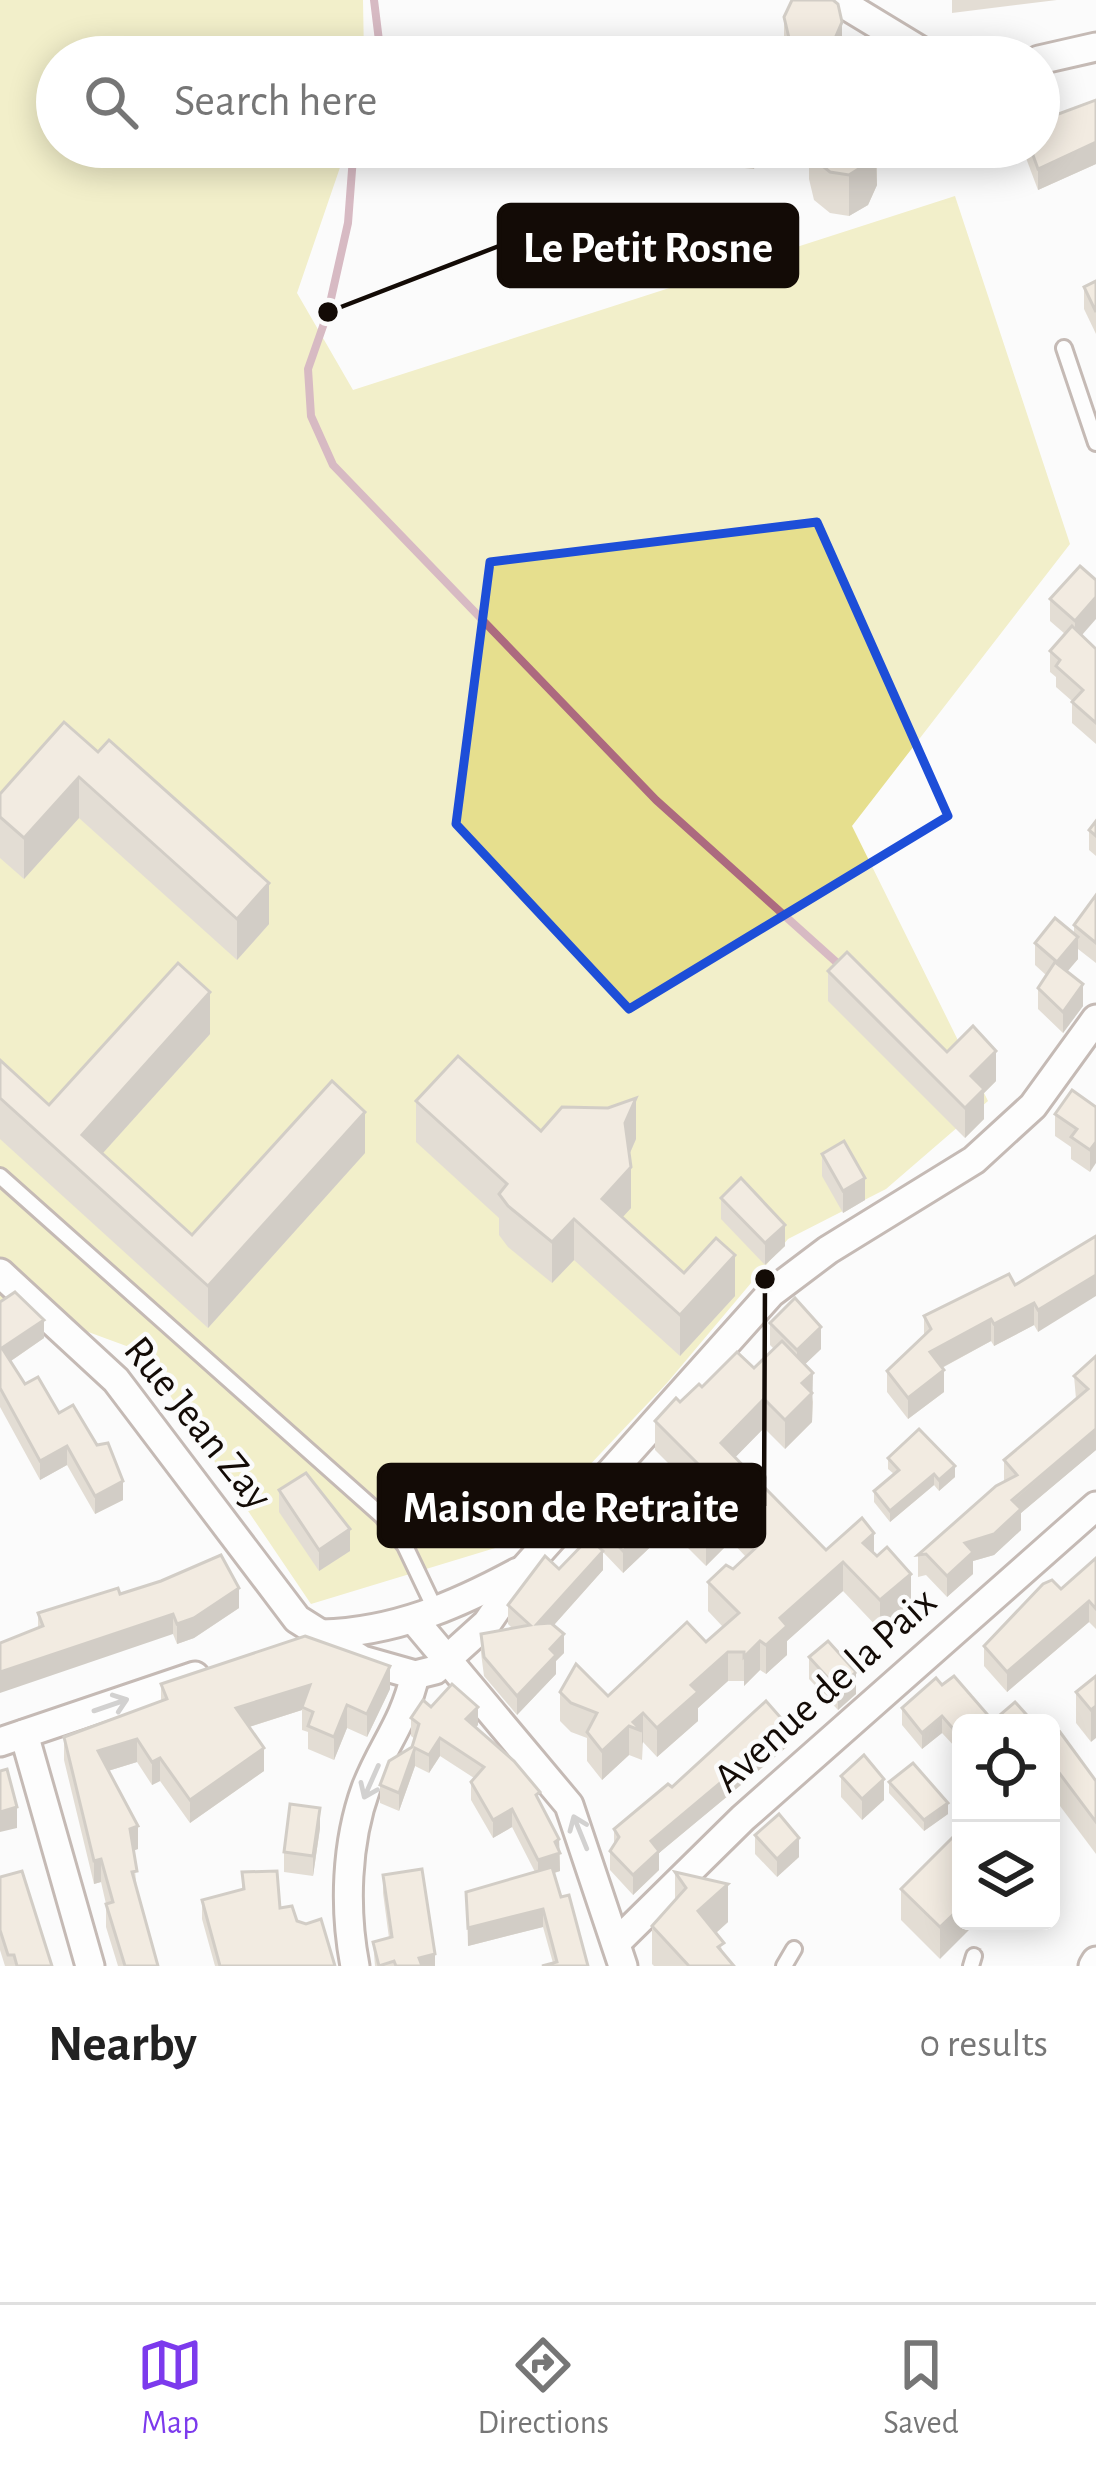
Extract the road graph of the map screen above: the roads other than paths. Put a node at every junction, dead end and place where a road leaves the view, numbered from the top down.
1 (837, 0) edge
2 (896, 36) edge
3 (1096, 47) edge
4 (1060, 55) edge
5 (1064, 348) dead end
6 (1096, 443) edge
7 (1096, 1018) edge
8 (0, 1176) edge
9 (0, 1273) edge
10 (1096, 1506) edge
11 (525, 1568) junction
12 (425, 1615) junction
13 (371, 1632) junction
14 (322, 1634) junction
15 (279, 1648) edge
16 (448, 1659) junction
17 (381, 1667) junction
18 (215, 1670) edge
19 (415, 1675) junction
20 (12, 1738) edge
21 (794, 1949) dead end
22 (620, 1954) edge
23 (89, 1966) edge
24 (355, 1966) edge
25 (784, 1966) edge

1 - 2 street
3 - 4 street
5 - 6 lane
7 - 11 street
8 - 12 lane
9 - 14 street, Rue Jean Zay
10 - 22 street, Avenue de la Paix
11 - 12 street
11 - 16 street
12 - 13 street
12 - 16 street
13 - 14 street
13 - 17 street
14 - 15 street
14 - 17 street, Rue Jean Zay
16 - 19 street
22 -> 16 street
17 - 19 street, Rue Jean Zay
20 -> 18 street
19 -> 24 street
20 - 23 street
21 - 25 lane

